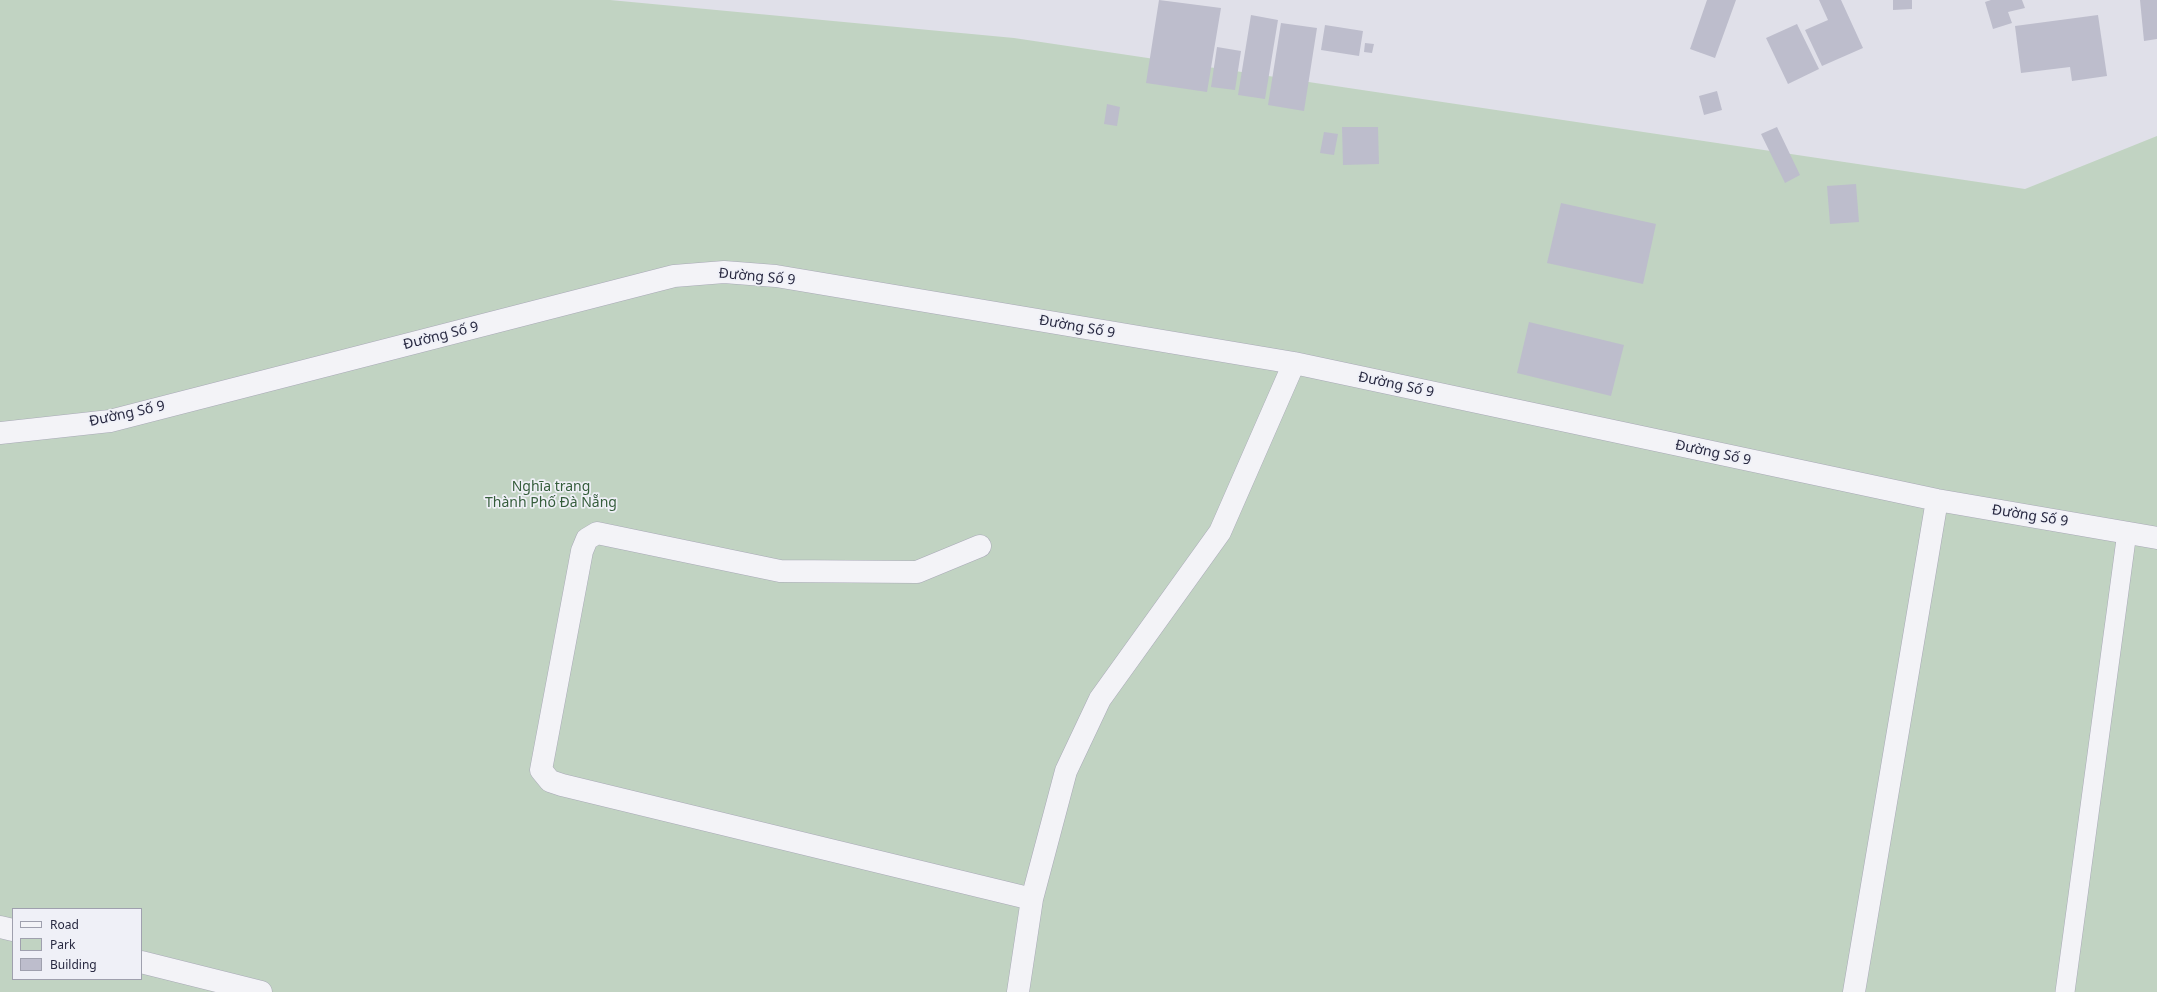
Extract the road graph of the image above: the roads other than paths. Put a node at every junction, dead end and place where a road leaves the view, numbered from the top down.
1 (1294, 363) junction
2 (0, 433) edge
3 (1937, 500) junction
4 (2127, 532) junction
5 (2157, 538) edge
6 (980, 546) dead end
7 (1032, 899) junction
8 (0, 927) edge
9 (12, 930) edge
10 (142, 962) edge
11 (261, 992) edge
12 (1018, 992) edge
13 (1854, 992) edge
14 (2065, 992) edge

1 - 2 street, Đường Số 9
1 - 3 street, Đường Số 9
1 - 7 street
3 - 4 street, Đường Số 9
3 - 13 street
4 - 5 street, Đường Số 9
4 - 14 lane
6 - 7 street
7 - 12 street
8 - 9 street
10 - 11 street

